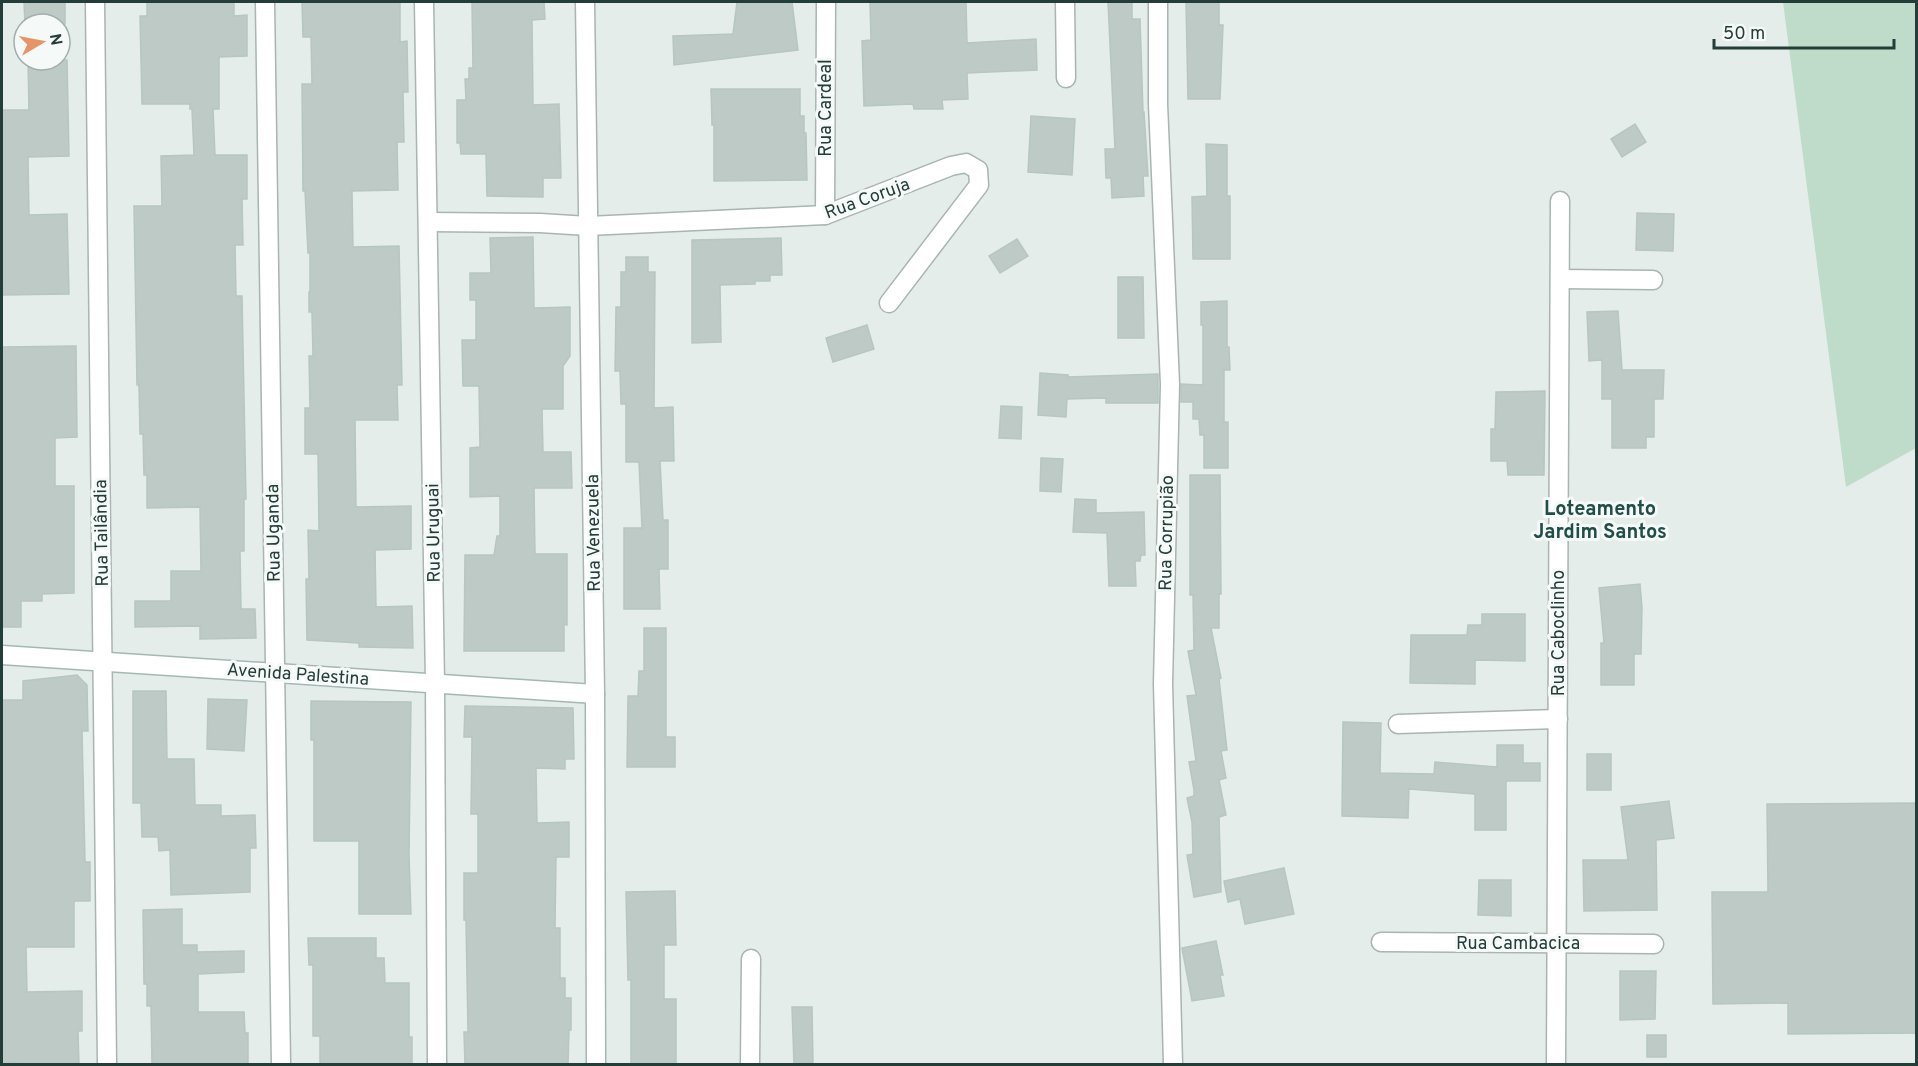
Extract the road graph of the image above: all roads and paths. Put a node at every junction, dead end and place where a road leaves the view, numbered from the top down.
1 (95, 2) edge
2 (266, 2) edge
3 (424, 2) edge
4 (585, 2) edge
5 (826, 2) edge
6 (1065, 2) edge
7 (1158, 2) edge
8 (1066, 78) dead end
9 (1560, 201) dead end
10 (825, 215) junction
11 (428, 222) junction
12 (588, 226) junction
13 (1560, 279) junction
14 (1653, 280) dead end
15 (889, 303) dead end
16 (2, 655) edge
17 (103, 661) junction
18 (275, 673) junction
19 (435, 684) junction
20 (595, 694) junction
21 (1558, 719) junction
22 (1398, 724) dead end
23 (1381, 942) dead end
24 (1557, 943) junction
25 (1654, 944) dead end
26 (751, 959) dead end
27 (107, 1065) edge
28 (281, 1065) edge
29 (437, 1065) edge
30 (596, 1065) edge
31 (750, 1065) edge
32 (1173, 1065) edge
33 (1556, 1065) edge

1 - 17 street, Rua Tailândia
2 - 18 street, Rua Uganda
3 - 11 street, Rua Uruguai
4 - 12 street, Rua Venezuela
5 - 10 street, Rua Cardeal
6 - 8 street
7 - 32 street, Rua Corrupião
9 - 13 street, Rua Caboclinho
10 - 12 street, Rua Coruja
10 - 15 street, Rua Coruja
11 - 12 street, Rua Coruja
11 - 19 street, Rua Uruguai
12 - 20 street, Rua Venezuela
13 - 14 street
13 - 21 street, Rua Caboclinho
16 - 17 street, Avenida Palestina
17 - 18 street, Avenida Palestina
17 - 27 street, Rua Tailândia
18 - 19 street, Avenida Palestina
18 - 28 street, Rua Uganda
19 - 20 street, Avenida Palestina
19 - 29 street, Rua Uruguai
20 - 30 street, Rua Venezuela
21 - 22 street
21 - 24 street, Rua Caboclinho
23 - 24 street, Rua Cambacica
24 - 25 street, Rua Cambacica
24 - 33 street, Rua Caboclinho
26 - 31 street

